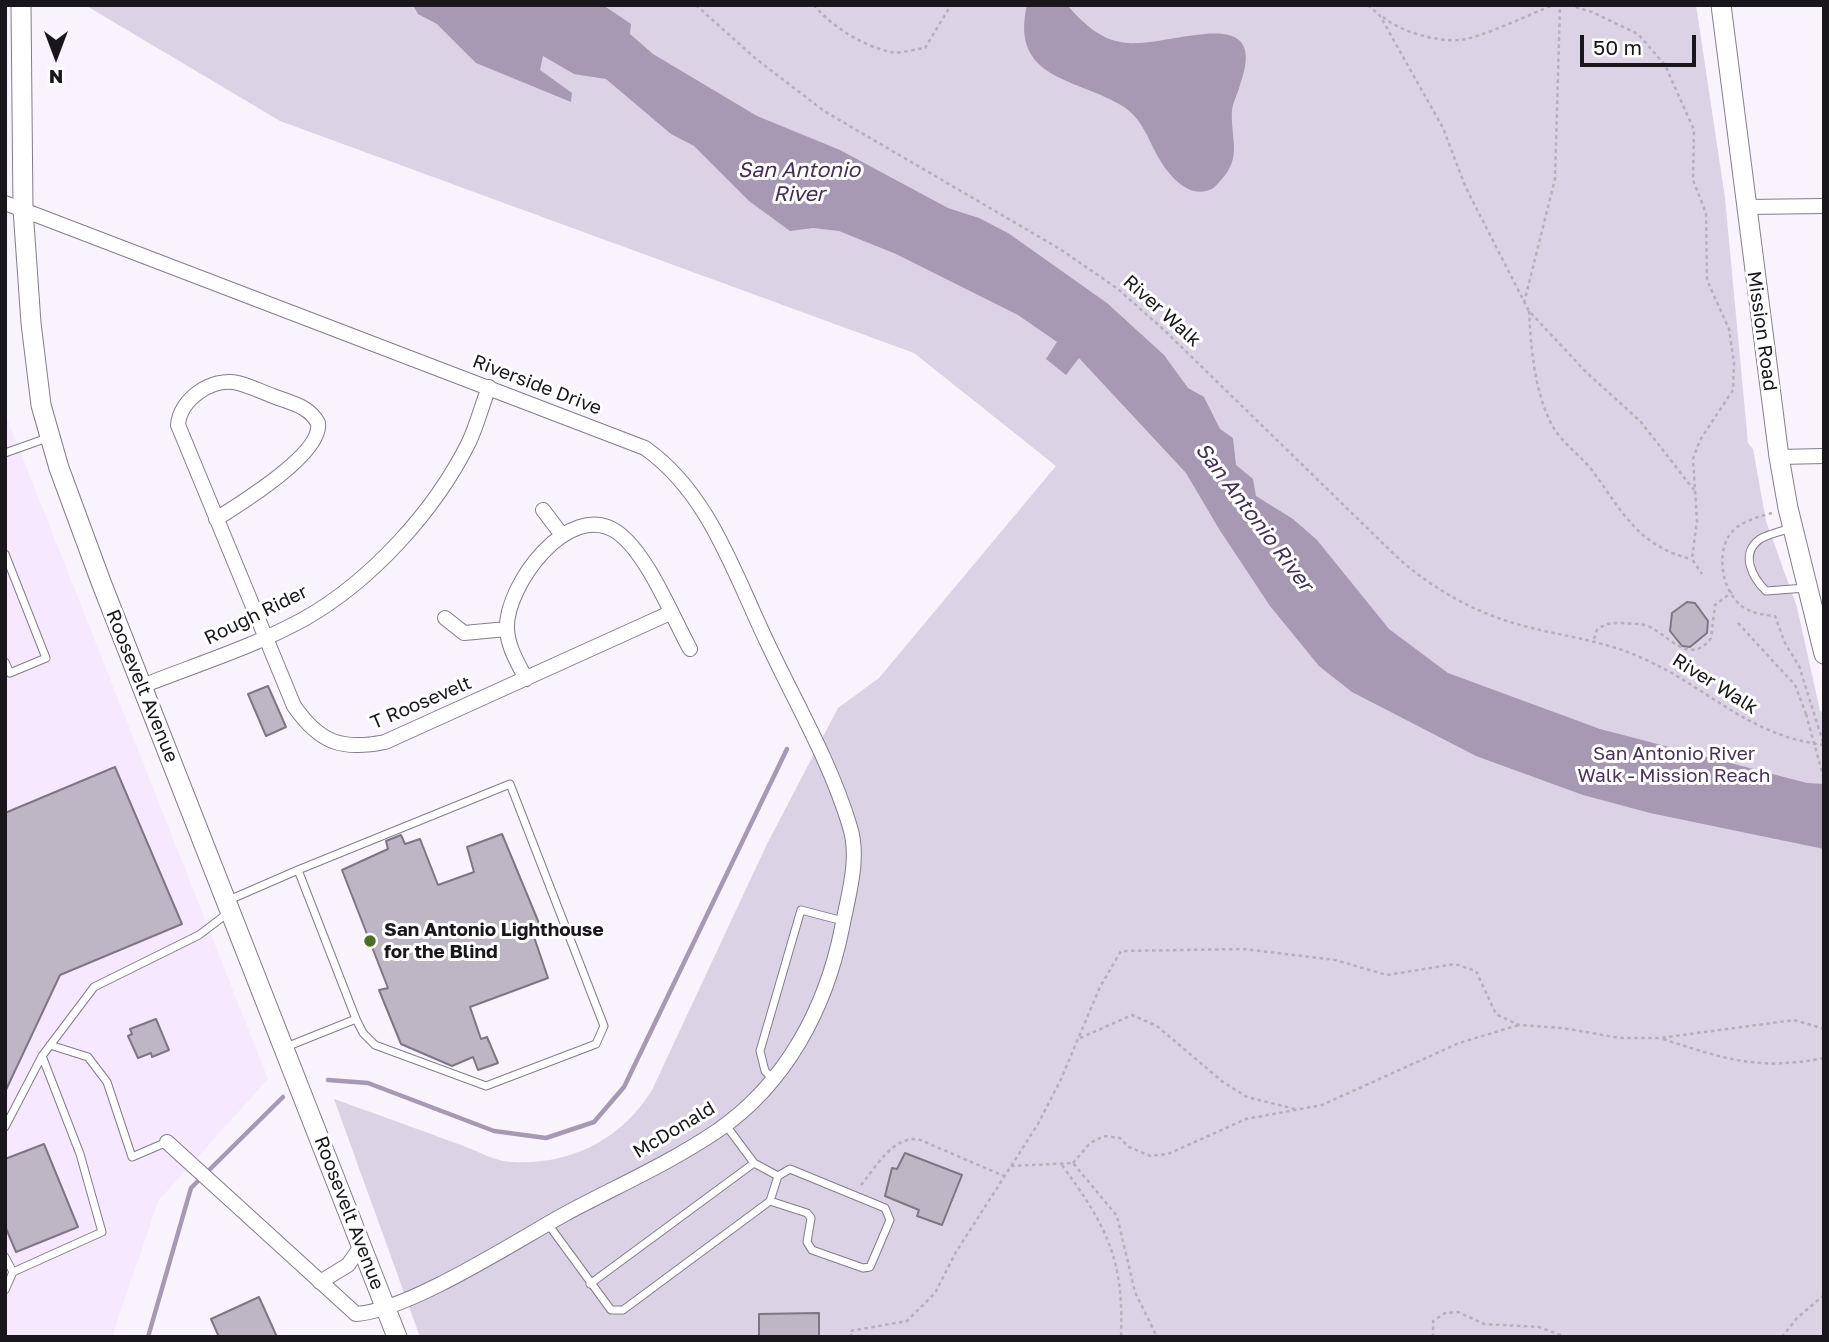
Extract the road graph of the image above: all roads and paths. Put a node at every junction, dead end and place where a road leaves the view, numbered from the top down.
1 (21, 5) edge
2 (696, 5) edge
3 (814, 5) edge
4 (951, 5) edge
5 (1368, 5) edge
6 (1553, 5) edge
7 (1560, 5) edge
8 (1569, 5) edge
9 (1721, 5) edge
10 (1379, 14) junction
11 (14, 206) edge
12 (1824, 206) edge
13 (1746, 207) junction
14 (1524, 303) junction
15 (1529, 311) junction
16 (489, 387) junction
17 (50, 436) junction
18 (5, 453) edge
19 (1824, 456) edge
20 (1779, 457) junction
21 (1695, 491) junction
22 (543, 510) dead end
23 (216, 519) junction
24 (1792, 528) junction
25 (562, 535) junction
26 (5, 554) edge
27 (1692, 559) junction
28 (1702, 574) dead end
29 (1807, 588) junction
30 (1732, 593) dead end
31 (670, 613) junction
32 (445, 618) dead end
33 (1738, 623) dead end
34 (507, 629) junction
35 (265, 636) junction
36 (1593, 640) junction
37 (690, 649) dead end
38 (1824, 654) edge
39 (5, 662) edge
40 (8, 673) edge
41 (526, 679) junction
42 (142, 686) junction
43 (1815, 710) dead end
44 (1824, 745) edge
45 (1824, 779) edge
46 (851, 829) joint
47 (298, 870) junction
48 (229, 906) junction
49 (844, 921) junction
50 (356, 1019) junction
51 (1519, 1025) junction
52 (1824, 1029) edge
53 (1080, 1038) junction
54 (1660, 1038) junction
55 (50, 1045) junction
56 (285, 1047) junction
57 (42, 1056) junction
58 (1824, 1058) edge
59 (773, 1079) junction
60 (1297, 1110) junction
61 (725, 1124) junction
62 (5, 1127) edge
63 (167, 1142) joint
64 (754, 1163) junction
65 (1073, 1163) junction
66 (1062, 1165) junction
67 (1010, 1166) junction
68 (778, 1176) junction
69 (1004, 1176) junction
70 (853, 1195) junction
71 (771, 1201) junction
72 (548, 1224) junction
73 (362, 1245) junction
74 (5, 1257) edge
75 (13, 1272) junction
76 (320, 1282) junction
77 (590, 1284) junction
78 (5, 1290) edge
79 (1824, 1295) edge
80 (386, 1308) junction
81 (397, 1337) edge
82 (852, 1337) edge
83 (1121, 1337) edge
84 (1157, 1337) edge
85 (1433, 1337) edge
86 (1566, 1337) edge
87 (1782, 1337) edge

1 - 11 main road, Roosevelt Avenue
2 - 36 path, River Walk
3 - 4 path
5 - 10 path
6 - 10 path
7 - 14 path
8 - 21 path
9 - 13 main road, Mission Road
10 - 14 path
11 - 16 street, Riverside Drive
11 - 17 main road, Roosevelt Avenue
12 - 13 street
13 - 20 main road, Mission Road
14 - 15 path
15 - 21 path
15 - 27 path
16 - 35 street, Rough Rider
16 - 46 street, Riverside Drive
17 - 18 lane
17 - 42 main road, Roosevelt Avenue
19 - 20 street
20 - 24 main road, Mission Road
21 - 27 path
22 - 25 street
23 - 23 street, T Roosevelt
23 - 35 street, T Roosevelt
24 - 29 main road, Mission Road
24 - 29 lane
25 - 31 street
25 - 34 street
26 - 40 lane
27 - 28 path
29 - 38 main road, Mission Road
30 - 36 path, River Walk
31 - 37 street
31 - 41 street, T Roosevelt
32 - 34 street
33 - 45 path, bridge
34 - 41 street
35 - 41 street, T Roosevelt
35 - 42 street, Rough Rider
36 - 44 path, River Walk
39 - 40 lane
42 - 48 main road, Roosevelt Avenue
43 - 44 path
46 - 49 street, McDonald
47 - 48 lane
47 - 50 lane
47 - 50 lane
48 - 55 lane
48 - 56 main road, Roosevelt Avenue
49 - 59 street, McDonald
49 - 59 lane
50 - 56 lane
51 - 53 path
51 - 54 path
51 - 60 path
52 - 54 path
53 - 60 path
53 - 67 path
54 - 58 path
55 - 57 lane
55 - 63 lane
56 - 73 main road, Roosevelt Avenue
57 - 62 lane
57 - 75 lane
59 - 61 street, McDonald
60 - 65 path
61 - 64 lane
61 - 72 street, McDonald
63 - 76 street
64 - 68 lane
64 - 77 lane
65 - 66 path
65 - 84 path
66 - 67 path
66 - 83 path
67 - 69 path
68 - 70 lane
68 - 71 lane
69 - 70 path
69 - 82 path
70 - 71 lane
71 - 77 lane
72 - 77 lane
72 - 80 street, McDonald
73 - 76 street
73 - 80 main road, Roosevelt Avenue
74 - 75 lane
75 - 78 lane
76 - 80 street
79 - 87 path
80 - 81 main road, Roosevelt Avenue
85 - 86 path

